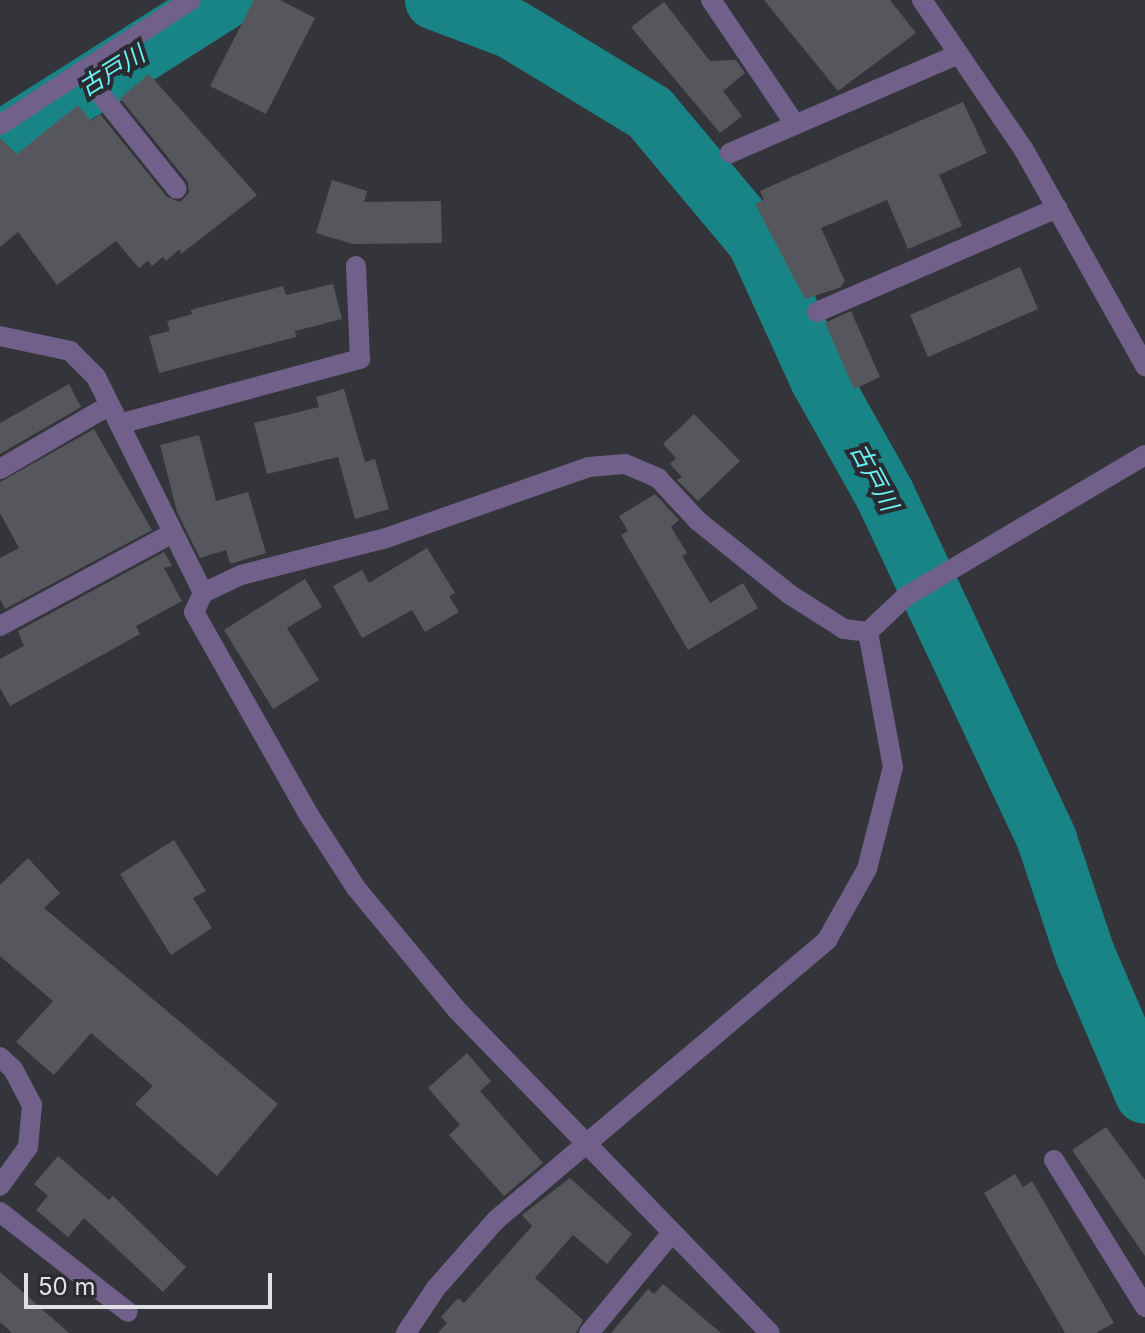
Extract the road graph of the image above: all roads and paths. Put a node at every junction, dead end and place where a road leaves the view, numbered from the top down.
1 (191, 0) edge
2 (711, 0) edge
3 (922, 0) edge
4 (959, 54) junction
5 (82, 71) junction
6 (795, 124) junction
7 (0, 125) edge
8 (730, 153) dead end
9 (177, 189) dead end
10 (1057, 208) junction
11 (356, 266) dead end
12 (817, 312) dead end
13 (0, 336) edge
14 (1145, 366) edge
15 (115, 415) junction
16 (1145, 455) edge
17 (0, 469) edge
18 (173, 533) junction
19 (203, 593) junction
20 (0, 626) edge
21 (868, 632) junction
22 (0, 1057) edge
23 (581, 1143) junction
24 (1054, 1160) dead end
25 (0, 1186) edge
26 (0, 1212) edge
27 (670, 1235) junction
28 (1145, 1307) edge
29 (128, 1312) dead end
30 (406, 1333) edge
31 (589, 1333) edge
32 (770, 1333) edge

1 - 5 street
2 - 6 street
3 - 4 street
4 - 6 street
4 - 10 street
5 - 7 street
5 - 9 street
6 - 8 street
10 - 12 street
10 - 14 street
11 - 15 street
13 - 15 street
15 - 17 street
15 - 18 street
16 - 21 street
18 - 19 street
18 - 20 street
19 - 21 street
19 - 23 street
21 - 23 street
22 - 25 street
23 - 27 street
23 - 30 street
24 - 28 street
26 - 29 street
27 - 31 street
27 - 32 street

